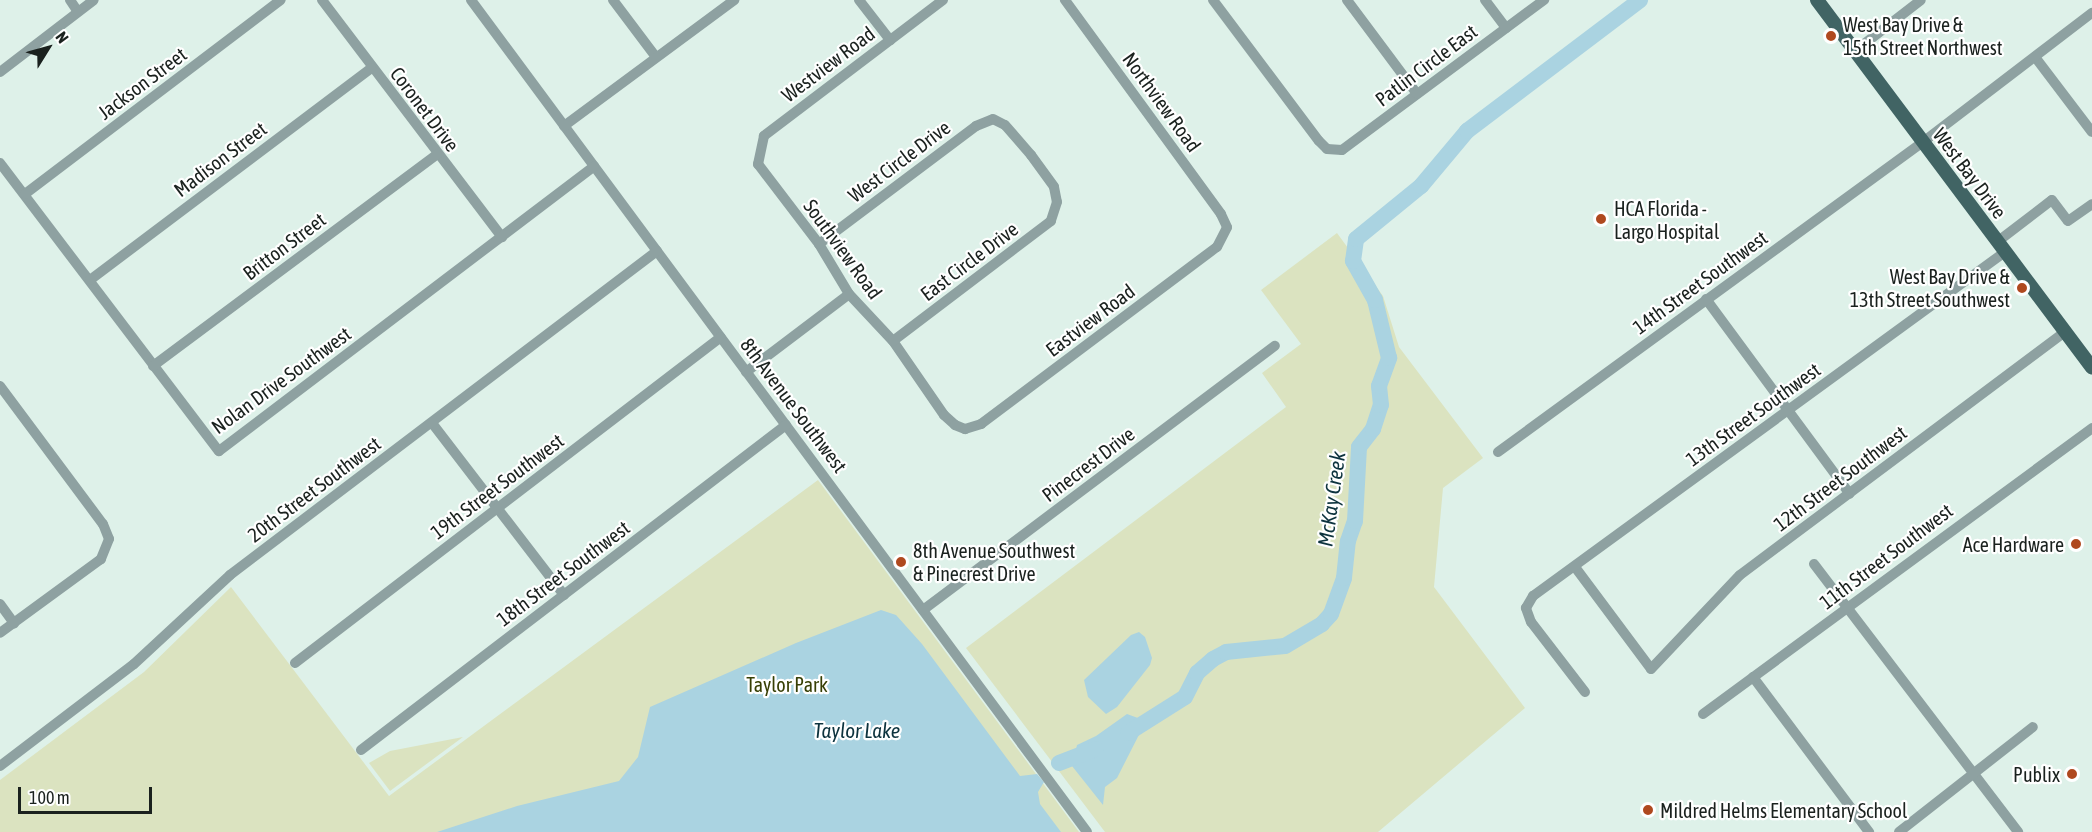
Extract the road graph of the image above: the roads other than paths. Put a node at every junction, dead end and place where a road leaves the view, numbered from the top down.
1 (70, 0) edge
2 (94, 0) edge
3 (281, 0) edge
4 (322, 0) edge
5 (471, 0) edge
6 (613, 0) edge
7 (734, 0) edge
8 (859, 0) edge
9 (943, 0) edge
10 (1065, 0) edge
11 (1213, 0) edge
12 (1347, 0) edge
13 (1485, 0) edge
14 (1544, 0) edge
15 (1817, 0) edge
16 (1921, 0) edge
17 (78, 12) junction
18 (2092, 13) edge
19 (1506, 28) junction
20 (890, 40) junction
21 (1855, 51) junction
22 (656, 57) junction
23 (2036, 57) junction
24 (372, 68) junction
25 (0, 72) edge
26 (1417, 94) junction
27 (1005, 125) joint
28 (564, 126) junction
29 (2092, 132) edge
30 (764, 136) joint
31 (1923, 142) junction
32 (436, 154) junction
33 (0, 163) edge
34 (594, 166) junction
35 (25, 194) junction
36 (2092, 204) edge
37 (1227, 227) joint
38 (502, 237) junction
39 (819, 244) junction
40 (2001, 247) junction
41 (657, 250) junction
42 (90, 280) junction
43 (849, 294) junction
44 (1706, 299) junction
45 (2065, 332) junction
46 (721, 337) junction
47 (893, 341) junction
48 (1275, 346) dead end
49 (153, 366) junction
50 (2092, 368) edge
51 (746, 372) junction
52 (0, 386) edge
53 (1787, 411) junction
54 (432, 423) junction
55 (786, 425) junction
56 (2092, 428) edge
57 (965, 429) joint
58 (1498, 452) dead end
59 (1850, 494) junction
60 (497, 510) junction
61 (1814, 564) dead end
62 (1575, 567) junction
63 (564, 595) junction
64 (0, 604) edge
65 (1850, 607) junction
66 (923, 610) junction
67 (14, 622) junction
68 (0, 633) edge
69 (295, 663) dead end
70 (1753, 677) junction
71 (1585, 692) dead end
72 (1703, 714) dead end
73 (2033, 727) dead end
74 (361, 750) dead end
75 (0, 766) edge
76 (1974, 772) junction
77 (1087, 832) edge
78 (1869, 832) edge
79 (1899, 832) edge
80 (2018, 832) edge

1 - 17 street
2 - 17 street
3 - 35 street, Jackson Street
4 - 24 street, Coronet Drive
5 - 28 street, 8th Avenue Southwest
6 - 22 street
7 - 22 street
8 - 20 street
9 - 20 street, Westview Road
10 - 37 street, Northview Road
11 - 26 street, Patlin Circle East
12 - 26 street
13 - 19 street
14 - 19 street, Patlin Circle East
15 - 21 main road, West Bay Drive
16 - 21 street
17 - 25 street
18 - 23 street, 14th Street Southwest
19 - 26 street, Patlin Circle East
20 - 30 street, Westview Road
21 - 31 main road, West Bay Drive
22 - 28 street
23 - 29 street
23 - 31 street, 14th Street Southwest
24 - 32 street, Coronet Drive
24 - 42 street, Madison Street
27 - 39 street, West Circle Drive
27 - 47 street, East Circle Drive
28 - 34 street, 8th Avenue Southwest
30 - 39 street, Southview Road
31 - 40 main road, West Bay Drive
31 - 44 street, 14th Street Southwest
32 - 38 street, Coronet Drive
32 - 49 street, Britton Street
33 - 35 street, Nolan Drive Southwest
34 - 38 street, Nolan Drive Southwest
34 - 41 street, 8th Avenue Southwest
35 - 42 street, Nolan Drive Southwest
36 - 40 street, 13th Street Southwest
37 - 57 street, Eastview Road
38 - 49 street, Nolan Drive Southwest
39 - 43 street, Southview Road
40 - 45 main road, West Bay Drive
40 - 53 street, 13th Street Southwest
41 - 46 street, 8th Avenue Southwest
41 - 54 street, 20th Street Southwest
42 - 49 street, Nolan Drive Southwest
43 - 47 street, Southview Road
43 - 51 street
44 - 53 street
44 - 58 street, 14th Street Southwest
45 - 50 main road, West Bay Drive
45 - 59 street, 12th Street Southwest
46 - 51 street, 8th Avenue Southwest
46 - 60 street, 19th Street Southwest
47 - 57 street, Southview Road
48 - 66 street, Pinecrest Drive
51 - 55 street, 8th Avenue Southwest
52 - 67 street
53 - 59 street
53 - 62 street, 13th Street Southwest
54 - 60 street
54 - 75 street, 20th Street Southwest
55 - 63 street, 18th Street Southwest
55 - 66 street, 8th Avenue Southwest
56 - 65 street, 11th Street Southwest
59 - 62 street, 12th Street Southwest
60 - 63 street
60 - 69 street, 19th Street Southwest
61 - 65 street
62 - 71 street, 13th Street Southwest
63 - 74 street, 18th Street Southwest
64 - 67 street
65 - 70 street, 11th Street Southwest
65 - 76 street
66 - 77 street, 8th Avenue Southwest
67 - 68 street
70 - 72 street, 11th Street Southwest
70 - 78 street
73 - 76 street
76 - 79 street
76 - 80 street

